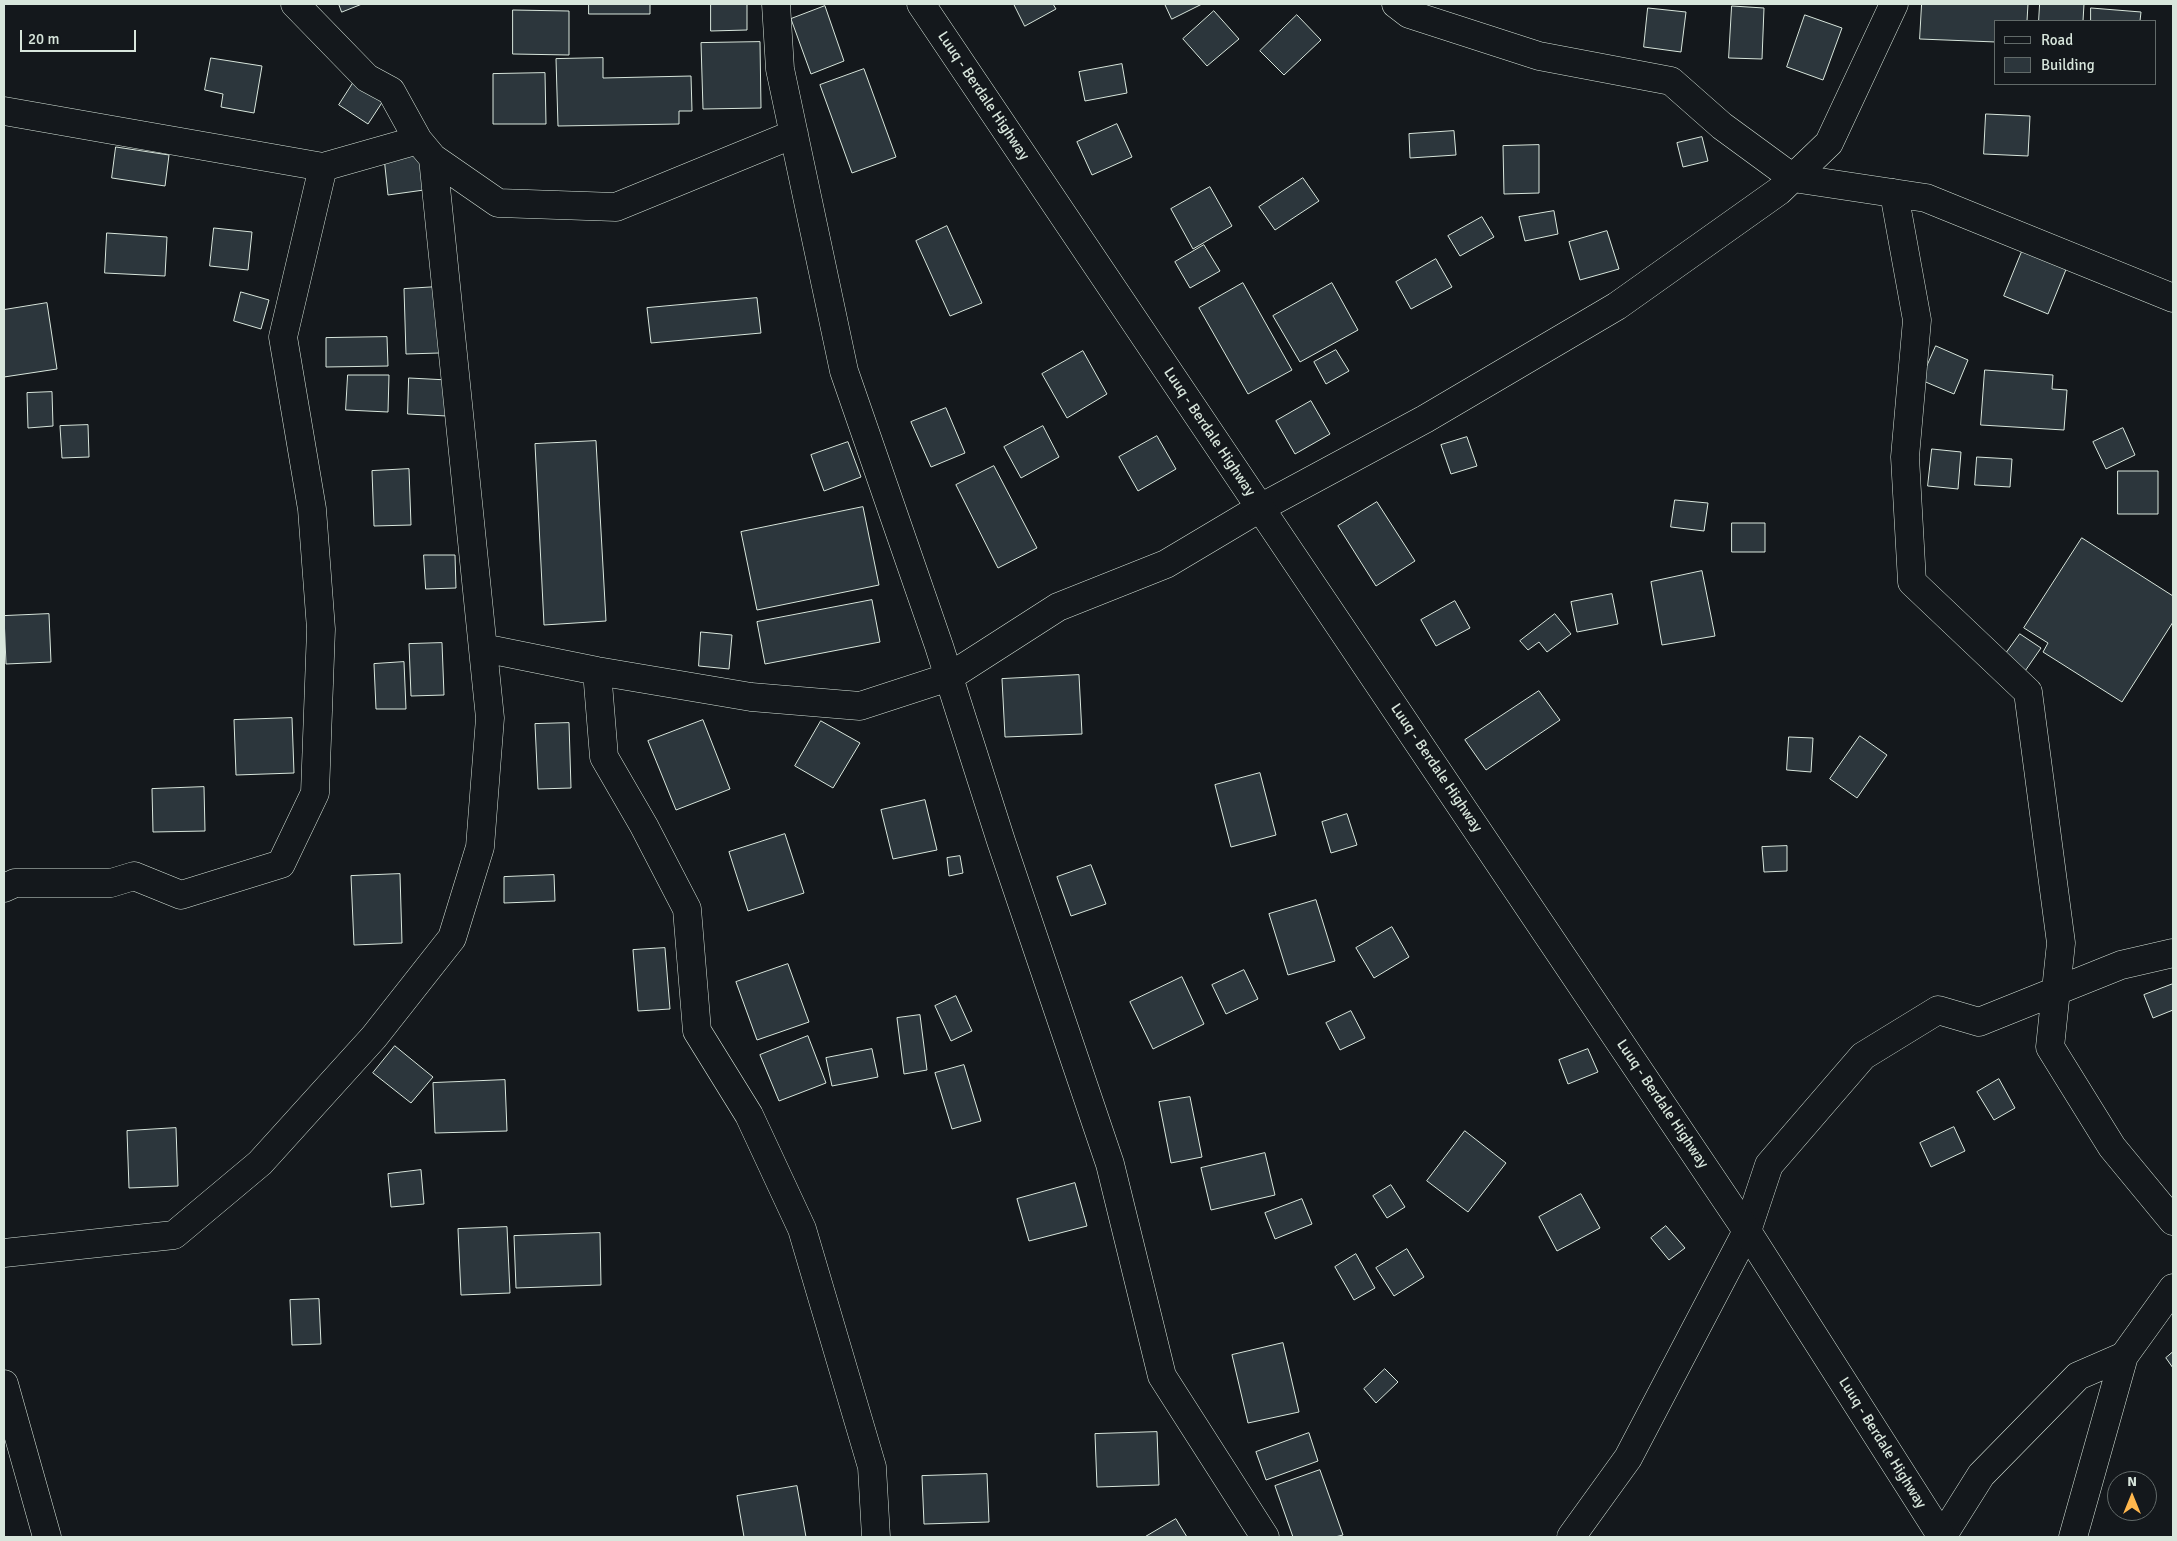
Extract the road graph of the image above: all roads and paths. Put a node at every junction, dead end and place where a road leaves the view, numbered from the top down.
1 (295, 4) edge
2 (776, 4) edge
3 (921, 4) edge
4 (1396, 4) edge
5 (1894, 4) edge
6 (4, 111) edge
7 (794, 134) junction
8 (425, 149) junction
9 (322, 167) junction
10 (1793, 178) junction
11 (1894, 193) junction
12 (2173, 298) edge
13 (1260, 508) junction
14 (483, 648) junction
15 (597, 672) junction
16 (949, 677) junction
17 (4, 888) edge
18 (2173, 953) edge
19 (2055, 992) junction
20 (2173, 1221) edge
21 (1748, 1231) junction
22 (4, 1253) edge
23 (2173, 1288) edge
24 (2124, 1356) junction
25 (4, 1384) edge
26 (46, 1537) edge
27 (876, 1537) edge
28 (1265, 1537) edge
29 (1571, 1537) edge
30 (1942, 1537) edge
31 (2073, 1537) edge

1 - 8 street
2 - 7 street
3 - 13 street, Luuq - Berdale Highway
4 - 10 street
5 - 10 street
6 - 9 street
7 - 8 street
7 - 16 street
8 - 9 street
8 - 14 street
9 - 17 street
10 - 11 street
10 - 13 street
11 - 12 street
11 - 19 street
13 - 16 street
13 - 21 street, Luuq - Berdale Highway
14 - 15 street
14 - 22 street
15 - 16 street
15 - 27 street
16 - 28 street
18 - 19 street
19 - 20 street
19 - 21 street
21 - 29 street
21 - 30 street, Luuq - Berdale Highway
23 - 24 street
24 - 30 street
24 - 31 street
25 - 26 street

